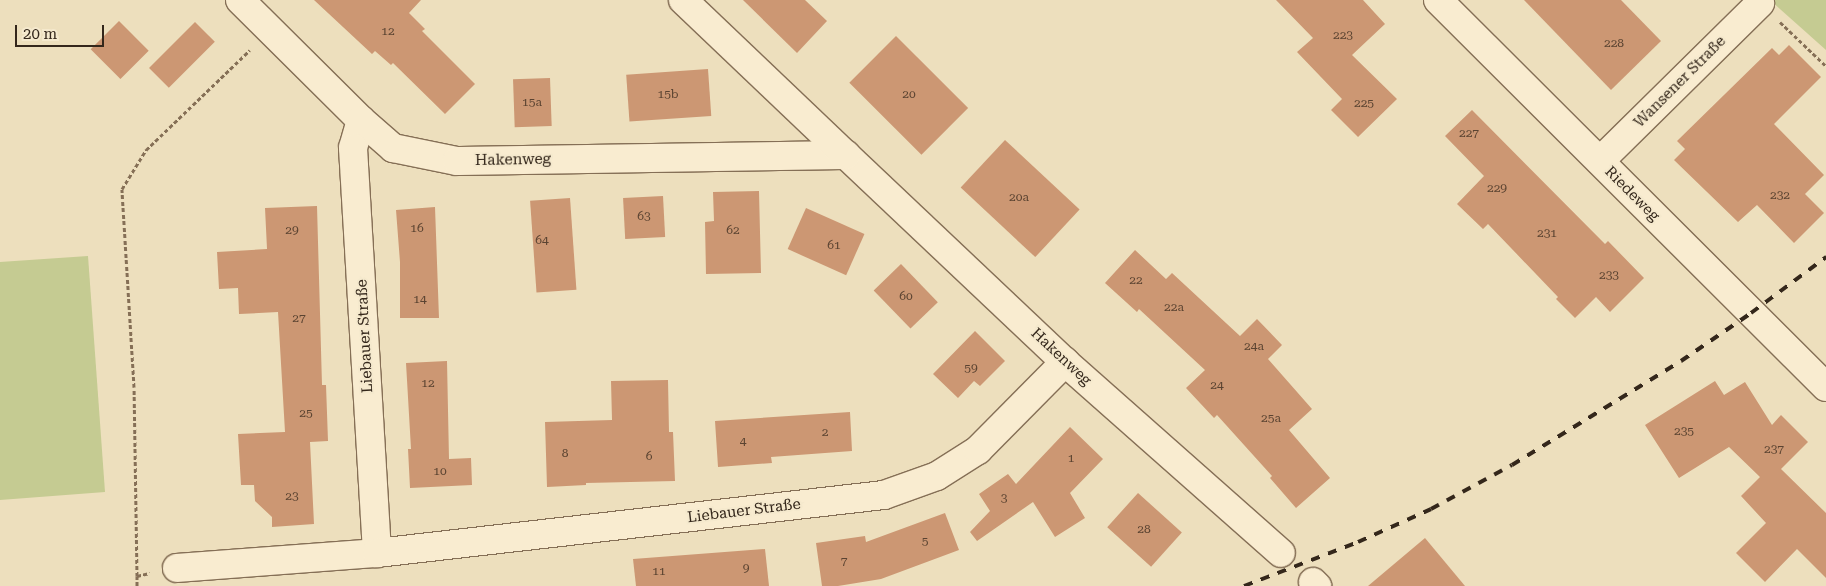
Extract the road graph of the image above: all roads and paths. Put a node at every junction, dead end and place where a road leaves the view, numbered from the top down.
1 (240, 0) edge
2 (683, 0) edge
3 (1438, 0) edge
4 (1760, 3) joint
5 (270, 31) junction
6 (1826, 66) edge
7 (361, 120) junction
8 (846, 156) junction
9 (1600, 161) junction
10 (1064, 362) junction
11 (1826, 387) edge
12 (377, 553) junction
13 (1281, 553) dead end
14 (177, 568) dead end
15 (137, 576) dead end

1 - 5 street, Hakenweg
2 - 8 street, Hakenweg
3 - 9 street, Riedeweg
4 - 6 path
4 - 9 street, Wansener Straße
5 - 7 street, Hakenweg
5 - 15 path
7 - 8 street, Hakenweg
7 - 12 street, Liebauer Straße
8 - 10 street, Hakenweg
9 - 11 street, Riedeweg
10 - 12 street, Liebauer Straße
10 - 13 street, Hakenweg
12 - 14 street, Liebauer Straße

